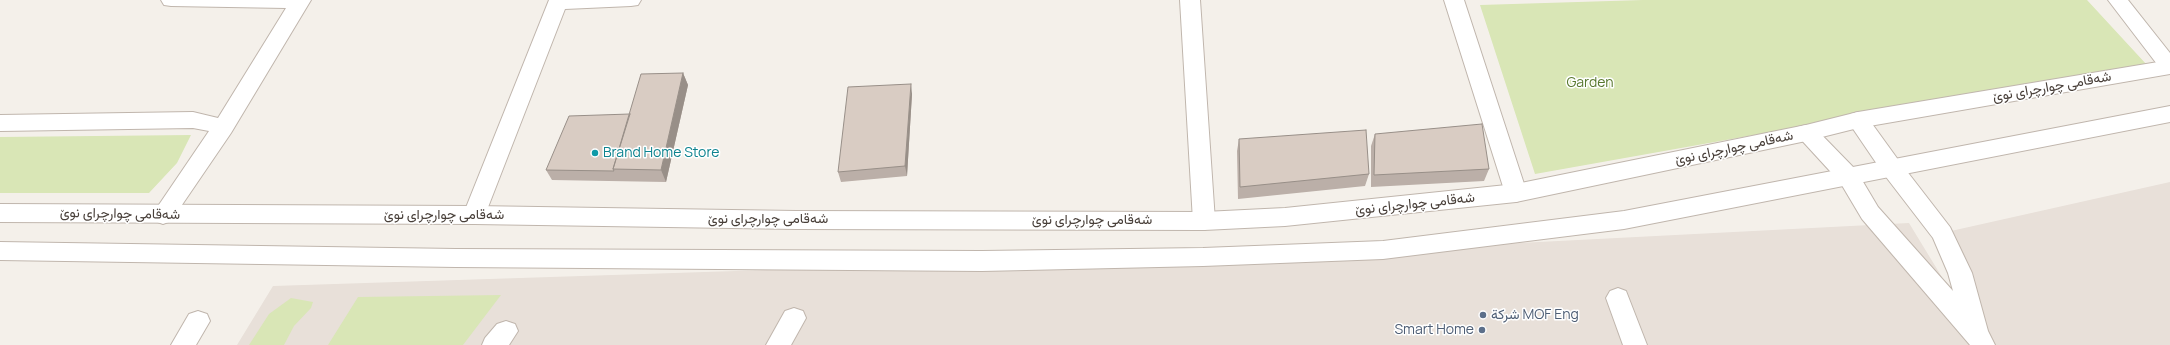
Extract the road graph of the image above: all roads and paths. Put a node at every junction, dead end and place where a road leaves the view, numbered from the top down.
1 (171, 0) edge
2 (631, 0) edge
3 (1190, 0) edge
4 (1454, 0) edge
5 (2118, 0) edge
6 (300, 1) edge
7 (559, 1) edge
8 (2170, 67) edge
9 (2170, 114) edge
10 (1858, 120) junction
11 (0, 123) edge
12 (223, 127) junction
13 (1806, 133) junction
14 (1891, 167) junction
15 (1848, 176) junction
16 (1516, 193) junction
17 (0, 213) edge
18 (163, 214) junction
19 (474, 215) junction
20 (1204, 221) junction
21 (0, 251) edge
22 (1618, 298) dead end
23 (794, 318) dead end
24 (198, 321) dead end
25 (1980, 340) edge
26 (183, 345) edge
27 (778, 345) edge
28 (1635, 345) edge

1 - 6 street
2 - 7 street
3 - 20 street
4 - 16 street
5 - 8 street
6 - 12 street
7 - 19 street
8 - 10 street, شەقامی چوارچرای نوێ
9 - 14 street
10 - 13 street, شەقامی چوارچرای نوێ
10 - 14 street
11 - 12 street
12 - 18 street
13 - 15 street
13 - 16 street, شەقامی چوارچرای نوێ
14 - 15 street
14 - 25 street
15 - 21 street
15 - 25 street
16 - 20 street, شەقامی چوارچرای نوێ
17 - 18 street, شەقامی چوارچرای نوێ
18 - 19 street, شەقامی چوارچرای نوێ
19 - 20 street, شەقامی چوارچرای نوێ
22 - 28 street
23 - 27 street
24 - 26 street

